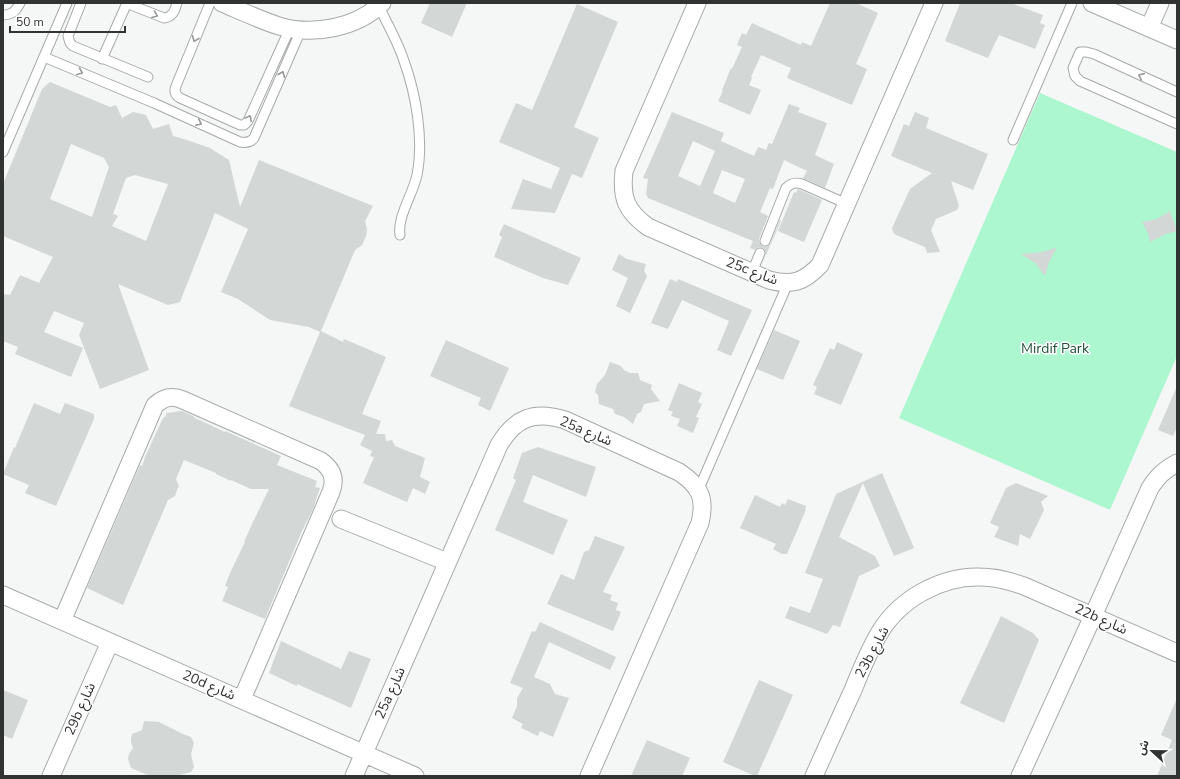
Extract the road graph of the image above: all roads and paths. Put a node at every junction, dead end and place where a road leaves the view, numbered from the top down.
1 (20, 3) edge
2 (67, 3) edge
3 (81, 3) edge
4 (127, 3) edge
5 (178, 3) edge
6 (210, 3) edge
7 (222, 3) edge
8 (697, 3) edge
9 (934, 3) edge
10 (1072, 3) edge
11 (1092, 3) edge
12 (1160, 3) edge
13 (381, 4) edge
14 (3, 14) edge
15 (1149, 28) junction
16 (295, 29) junction
17 (1177, 40) edge
18 (44, 57) junction
19 (102, 59) junction
20 (148, 77) dead end
21 (1177, 92) edge
22 (1177, 124) edge
23 (1013, 140) dead end
24 (3, 152) edge
25 (847, 204) junction
26 (400, 235) dead end
27 (765, 241) dead end
28 (760, 253) dead end
29 (752, 272) junction
30 (788, 283) junction
31 (1177, 463) edge
32 (698, 491) junction
33 (341, 519) dead end
34 (447, 562) junction
35 (1024, 586) joint
36 (3, 595) edge
37 (1093, 616) junction
38 (62, 621) junction
39 (110, 642) junction
40 (1177, 653) edge
41 (242, 699) junction
42 (364, 753) junction
43 (51, 776) edge
44 (354, 776) edge
45 (415, 776) edge
46 (589, 776) edge
47 (814, 776) edge
48 (1020, 776) edge

1 - 14 lane
2 - 18 lane
3 - 19 lane
4 -> 5 lane
4 - 19 lane
6 -> 16 lane
7 - 16 street
8 - 29 street, 25c شارع
9 - 25 street, 25c شارع
10 - 23 lane
11 - 15 street
12 - 15 street
13 - 16 street
13 - 26 lane
15 - 17 street
18 -> 16 lane
18 - 24 lane
19 - 20 lane
21 -> 22 lane
25 - 27 lane
25 - 30 street, 25c شارع
28 - 29 lane
29 - 30 street, 25c شارع
30 - 32 lane
31 - 37 street
32 - 34 street, 25a شارع
32 - 46 street, 25a شارع
33 - 34 street
34 - 42 street, 25a شارع
35 - 37 street, 22b شارع
35 - 47 street, 23b شارع
36 - 38 street, 20d شارع
37 - 40 street, 22b شارع
37 - 48 street
38 - 39 street, 20d شارع
38 - 41 street
39 - 41 street, 20d شارع
39 - 43 street, 29b شارع
41 - 42 street, 20d شارع
42 - 44 street, 25a شارع
42 - 45 street, 20d شارع

